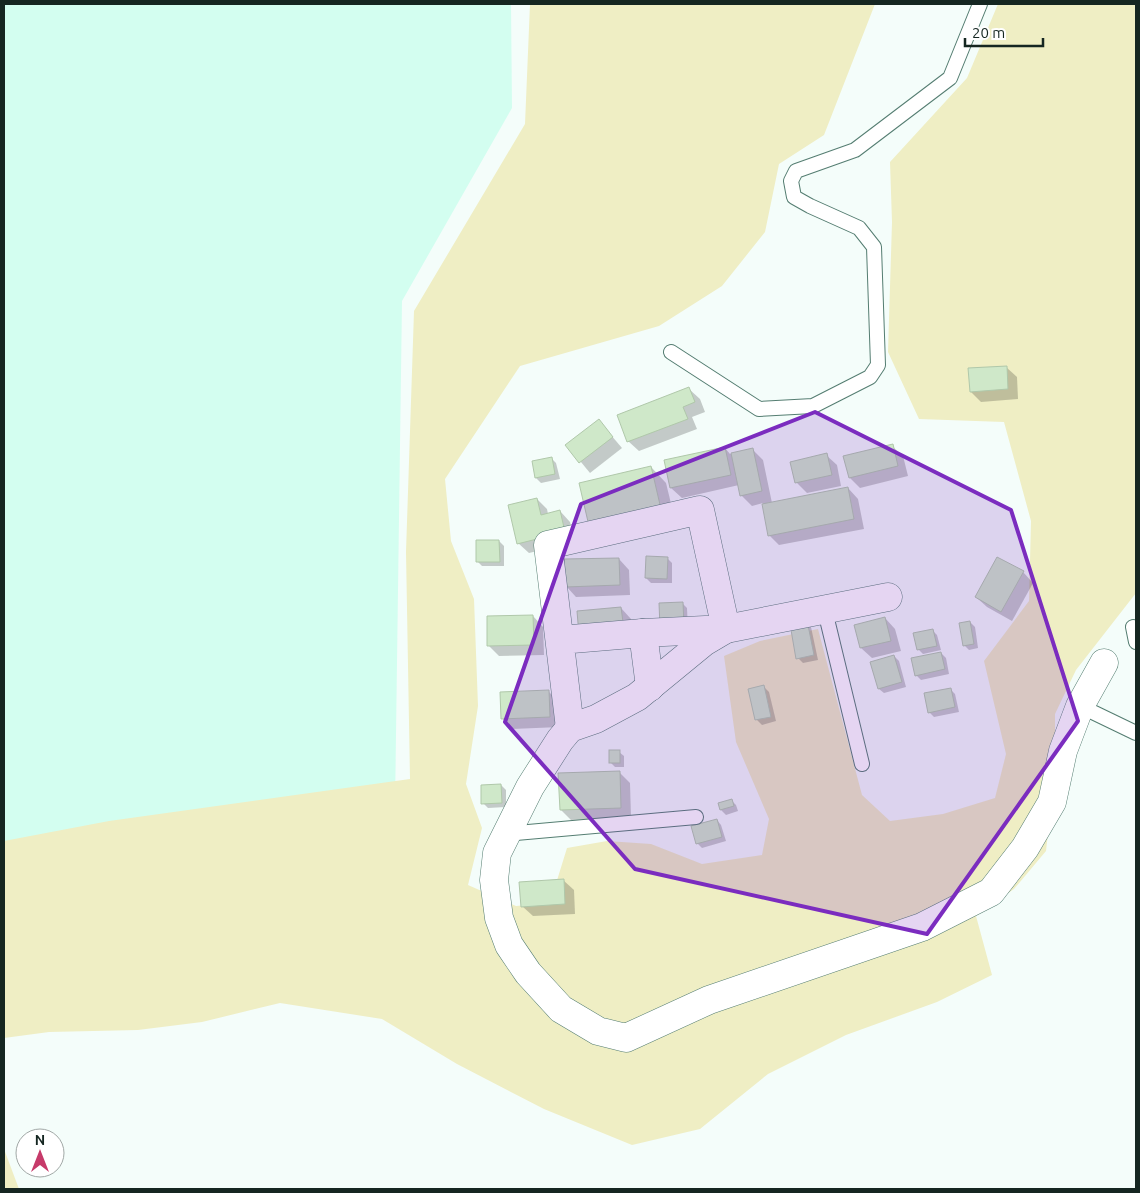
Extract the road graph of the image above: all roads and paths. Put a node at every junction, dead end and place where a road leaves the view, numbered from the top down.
1 (980, 4) edge
2 (671, 352) dead end
3 (888, 597) dead end
4 (825, 611) junction
5 (1133, 627) dead end
6 (726, 630) junction
7 (643, 633) junction
8 (560, 640) junction
9 (1136, 642) edge
10 (1104, 663) dead end
11 (650, 687) junction
12 (1080, 706) junction
13 (570, 728) junction
14 (1136, 733) edge
15 (862, 764) dead end
16 (696, 817) dead end
17 (506, 834) junction

1 - 2 lane
3 - 4 street
4 - 6 street
4 - 15 lane
5 - 9 lane
6 - 7 street
6 - 8 street
6 - 11 street
7 - 8 street
7 - 11 street
8 - 13 street
10 - 12 street
11 - 13 street
12 - 14 lane
12 - 17 street
13 - 17 street
16 - 17 lane

